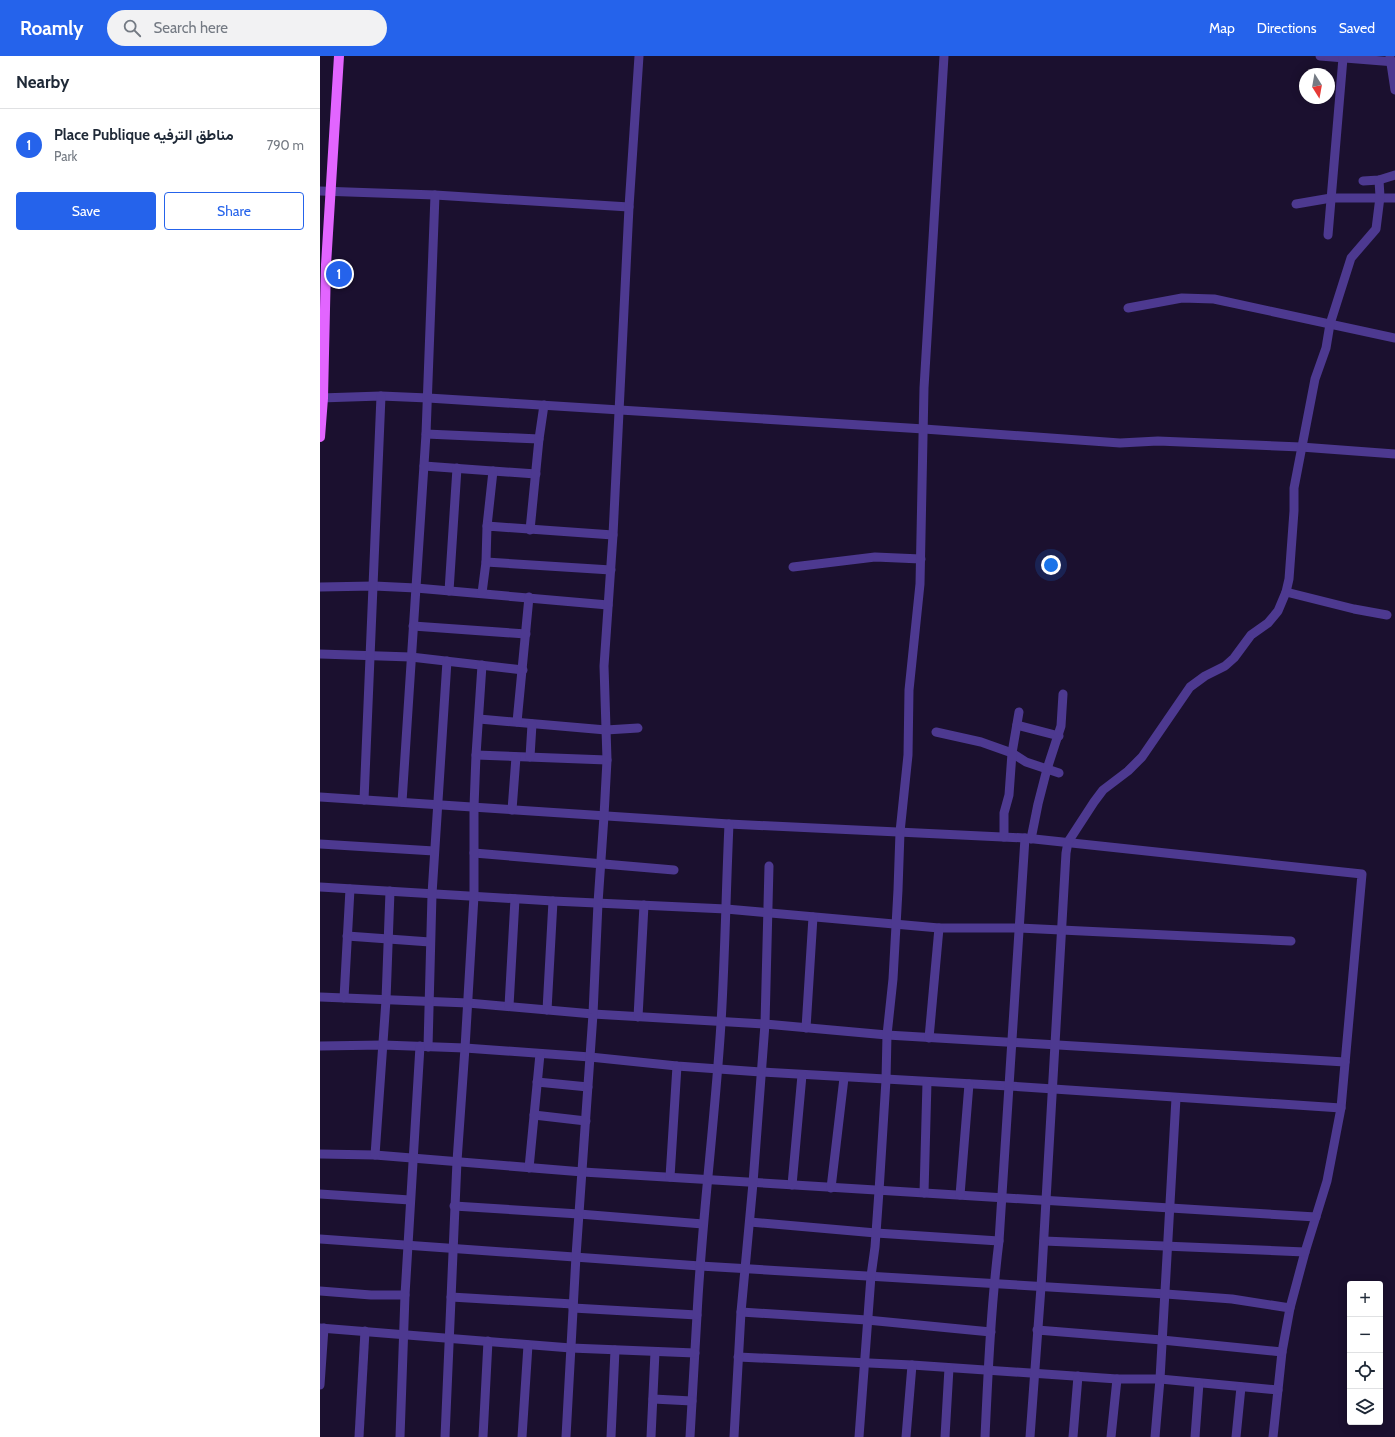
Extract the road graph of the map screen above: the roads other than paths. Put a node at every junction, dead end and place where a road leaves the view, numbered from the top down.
1 (339, 56) edge
2 (638, 56) edge
3 (944, 56) edge
4 (1320, 56) edge
5 (1343, 58) junction
6 (1392, 60) edge
7 (1395, 90) edge
8 (1395, 175) edge
9 (1379, 180) junction
10 (1364, 181) dead end
11 (320, 192) edge
12 (331, 192) junction
13 (435, 195) junction
14 (1380, 197) junction
15 (1331, 198) junction
16 (1395, 198) edge
17 (1296, 204) dead end
18 (629, 207) junction
19 (1328, 235) dead end
20 (323, 264) edge
21 (1128, 308) dead end
22 (1330, 324) junction
23 (1395, 338) edge
24 (381, 396) junction
25 (321, 398) edge
26 (428, 398) junction
27 (544, 404) junction
28 (619, 411) junction
29 (924, 429) junction
30 (426, 434) junction
31 (320, 437) edge
32 (539, 439) junction
33 (1301, 447) junction
34 (1395, 454) edge
35 (424, 466) junction
36 (457, 468) junction
37 (493, 471) junction
38 (536, 474) junction
39 (487, 526) junction
40 (530, 530) junction
41 (613, 534) junction
42 (921, 559) junction
43 (486, 562) junction
44 (793, 567) dead end
45 (611, 570) junction
46 (374, 586) junction
47 (320, 587) edge
48 (416, 588) junction
49 (449, 591) junction
50 (1286, 592) junction
51 (482, 593) junction
52 (529, 597) junction
53 (608, 605) junction
54 (1387, 615) dead end
55 (413, 626) junction
56 (526, 634) junction
57 (320, 654) edge
58 (370, 655) junction
59 (411, 657) junction
60 (447, 661) junction
61 (482, 665) junction
62 (523, 670) junction
63 (1063, 694) dead end
64 (1019, 712) dead end
65 (479, 719) junction
66 (517, 722) junction
67 (532, 724) junction
68 (1017, 725) junction
69 (638, 728) dead end
70 (606, 730) junction
71 (936, 732) dead end
72 (1059, 736) junction
73 (1012, 753) junction
74 (476, 755) junction
75 (516, 757) junction
76 (530, 757) junction
77 (607, 760) junction
78 (1048, 769) junction
79 (1059, 773) dead end
80 (320, 797) edge
81 (364, 800) junction
82 (402, 802) junction
83 (437, 805) junction
84 (474, 807) junction
85 (512, 810) junction
86 (604, 816) junction
87 (729, 824) junction
88 (900, 832) junction
89 (1004, 837) junction
90 (1028, 838) junction
91 (1068, 842) junction
92 (320, 844) edge
93 (434, 851) junction
94 (474, 854) junction
95 (601, 863) junction
96 (769, 866) dead end
97 (674, 870) dead end
98 (320, 887) edge
99 (350, 889) junction
100 (390, 891) junction
101 (432, 894) junction
102 (474, 896) junction
103 (515, 899) junction
104 (553, 901) junction
105 (598, 903) junction
106 (644, 905) junction
107 (726, 909) junction
108 (768, 913) junction
109 (813, 917) junction
110 (895, 924) junction
111 (939, 928) junction
112 (1019, 928) junction
113 (1062, 929) junction
114 (347, 936) junction
115 (389, 939) junction
116 (1291, 941) dead end
117 (430, 942) junction
118 (320, 997) edge
119 (344, 998) junction
120 (386, 1000) junction
121 (429, 1001) junction
122 (468, 1003) junction
123 (509, 1006) junction
124 (547, 1010) junction
125 (593, 1014) junction
126 (638, 1017) junction
127 (721, 1022) junction
128 (765, 1024) junction
129 (806, 1028) junction
130 (888, 1036) junction
131 (929, 1038) junction
132 (1011, 1042) junction
133 (383, 1045) junction
134 (1055, 1045) junction
135 (320, 1046) edge
136 (424, 1047) junction
137 (465, 1048) junction
138 (540, 1054) junction
139 (590, 1057) junction
140 (1345, 1062) junction
141 (677, 1066) junction
142 (717, 1069) junction
143 (761, 1072) junction
144 (802, 1075) junction
145 (844, 1078) junction
146 (886, 1080) junction
147 (537, 1082) junction
148 (927, 1082) junction
149 (969, 1084) junction
150 (1009, 1086) junction
151 (588, 1087) junction
152 (1052, 1089) junction
153 (1176, 1098) junction
154 (1341, 1108) junction
155 (534, 1115) junction
156 (586, 1121) junction
157 (320, 1154) edge
158 (375, 1155) junction
159 (414, 1158) junction
160 (456, 1161) junction
161 (529, 1168) junction
162 (583, 1172) junction
163 (670, 1177) junction
164 (707, 1180) junction
165 (753, 1183) junction
166 (792, 1185) junction
167 (831, 1188) junction
168 (879, 1190) junction
169 (924, 1193) junction
170 (320, 1194) edge
171 (960, 1195) junction
172 (1001, 1198) junction
173 (410, 1200) junction
174 (1046, 1200) junction
175 (454, 1206) junction
176 (1170, 1208) junction
177 (579, 1214) junction
178 (1316, 1217) junction
179 (750, 1222) junction
180 (703, 1224) junction
181 (876, 1233) junction
182 (320, 1239) edge
183 (999, 1241) junction
184 (1044, 1241) junction
185 (408, 1244) junction
186 (1168, 1247) junction
187 (452, 1248) junction
188 (1305, 1252) junction
189 (576, 1256) junction
190 (700, 1266) junction
191 (746, 1268) junction
192 (870, 1276) junction
193 (994, 1283) junction
194 (1041, 1287) junction
195 (320, 1291) edge
196 (1166, 1294) junction
197 (405, 1295) junction
198 (450, 1297) junction
199 (573, 1306) junction
200 (1290, 1308) junction
201 (741, 1312) junction
202 (697, 1315) junction
203 (867, 1320) junction
204 (322, 1328) edge
205 (1037, 1330) junction
206 (365, 1331) junction
207 (991, 1332) junction
208 (403, 1334) junction
209 (449, 1338) junction
210 (1162, 1340) junction
211 (488, 1341) junction
212 (528, 1345) junction
213 (570, 1348) junction
214 (615, 1350) junction
215 (655, 1352) junction
216 (1282, 1352) junction
217 (695, 1353) junction
218 (738, 1357) junction
219 (864, 1363) junction
220 (912, 1365) junction
221 (949, 1368) junction
222 (988, 1371) junction
223 (1035, 1373) junction
224 (1078, 1376) junction
225 (1117, 1379) junction
226 (1160, 1379) junction
227 (1199, 1383) junction
228 (320, 1385) edge
229 (1241, 1387) junction
230 (1278, 1390) junction
231 (653, 1399) junction
232 (692, 1401) junction
233 (359, 1437) edge
234 (400, 1437) edge
235 (445, 1437) edge
236 (483, 1437) edge
237 (522, 1437) edge
238 (566, 1437) edge
239 (611, 1437) edge
240 (651, 1437) edge
241 (690, 1437) edge
242 (734, 1437) edge
243 (859, 1437) edge
244 (906, 1437) edge
245 (945, 1437) edge
246 (985, 1437) edge
247 (1030, 1437) edge
248 (1072, 1437) edge
249 (1111, 1437) edge
250 (1155, 1437) edge
251 (1195, 1437) edge
252 (1236, 1437) edge
253 (1272, 1437) edge

1 - 12 main road
2 - 18 street
3 - 29 street
4 - 5 street
5 - 6 street
5 - 15 street
6 - 7 street
8 - 9 street
9 - 10 street
9 - 14 street
11 - 12 street
12 - 13 street
12 - 20 main road
13 - 18 street
13 - 26 street
14 - 15 street
14 - 16 street
14 - 22 street
15 - 17 street
15 - 19 street
18 - 28 street
20 - 25 main road
21 - 22 street
22 - 23 street
22 - 33 street
24 - 25 street
24 - 26 street
24 - 46 street
25 - 31 main road
26 - 27 street
26 - 30 street
27 - 28 street
27 - 32 street
28 - 29 street
28 - 41 street
29 - 33 street
29 - 42 street
30 - 32 street
30 - 35 street
32 - 38 street
33 - 34 street
33 - 50 street
35 - 36 street
35 - 48 street
36 - 37 street
36 - 49 street
37 - 38 street
37 - 39 street
38 - 40 street
39 - 40 street
39 - 43 street
40 - 41 street
41 - 45 street
42 - 44 street
42 - 88 street
43 - 45 street
43 - 51 street
45 - 53 street
46 - 47 street
46 - 48 street
46 - 58 street
48 - 49 street
48 - 55 street
49 - 51 street
50 - 54 street
50 - 91 street
51 - 52 street
52 - 53 street
52 - 56 street
53 - 70 street
55 - 56 street
55 - 59 street
56 - 62 street
57 - 58 street
58 - 59 street
58 - 81 street
59 - 60 street
59 - 82 street
60 - 61 street
60 - 83 street
61 - 62 street
61 - 65 street
62 - 66 street
63 - 72 street
64 - 68 street
65 - 66 street
65 - 74 street
66 - 67 street
67 - 70 street
67 - 76 street
68 - 72 street
68 - 73 street
69 - 70 street
70 - 77 street
71 - 73 street
72 - 78 street
73 - 78 street
73 - 89 street
74 - 75 street
74 - 84 street
75 - 76 street
75 - 85 street
76 - 77 street
77 - 86 street
78 - 79 street
78 - 90 street
80 - 81 street
81 - 82 street
82 - 83 street
83 - 84 street
83 - 93 street
84 - 85 street
84 - 94 street
85 - 86 street
86 - 87 street
86 - 95 street
87 - 88 street
87 - 107 street
88 - 89 street
88 - 110 street
89 - 90 street
90 - 91 street
90 - 112 street
91 - 113 street
91 - 140 street
92 - 93 street
93 - 101 street
94 - 95 street
94 - 102 street
95 - 97 street
95 - 105 street
96 - 108 street
98 - 99 street
99 - 100 street
99 - 114 street
100 - 101 street
100 - 115 street
101 - 102 street
101 - 117 street
102 - 103 street
102 - 122 street
103 - 104 street
103 - 123 street
104 - 105 street
104 - 124 street
105 - 106 street
105 - 125 street
106 - 107 street
106 - 126 street
107 - 108 street
107 - 127 street
108 - 109 street
108 - 128 street
109 - 110 street
109 - 129 street
110 - 111 street
110 - 130 street
111 - 112 street
111 - 131 street
112 - 113 street
112 - 132 street
113 - 116 street
113 - 134 street
114 - 115 street
114 - 119 street
115 - 117 street
115 - 120 street
117 - 121 street
118 - 119 street
119 - 120 street
120 - 121 street
120 - 133 street
121 - 122 street
121 - 136 street
122 - 123 street
122 - 137 street
123 - 124 street
124 - 125 street
125 - 126 street
125 - 139 street
126 - 127 street
127 - 128 street
127 - 142 street
128 - 129 street
128 - 143 street
129 - 130 street
130 - 131 street
130 - 146 street
131 - 132 street
132 - 134 street
132 - 150 street
133 - 135 street
133 - 136 street
133 - 158 street
134 - 140 street
134 - 152 street
136 - 137 street
136 - 159 street
137 - 138 street
137 - 160 street
138 - 139 street
138 - 147 street
139 - 141 street
139 - 151 street
140 - 154 street
141 - 142 street
141 - 163 street
142 - 143 street
142 - 164 street
143 - 144 street
143 - 165 street
144 - 145 street
144 - 166 street
145 - 146 street
145 - 167 street
146 - 148 street
146 - 168 street
147 - 151 street
147 - 155 street
148 - 149 street
148 - 169 street
149 - 150 street
149 - 171 street
150 - 152 street
150 - 172 street
151 - 156 street
152 - 153 street
152 - 174 street
153 - 154 street
153 - 176 street
154 - 178 street
155 - 156 street
155 - 161 street
156 - 162 street
157 - 158 street
158 - 159 street
159 - 160 street
159 - 173 street
160 - 161 street
160 - 175 street
161 - 162 street
162 - 163 street
162 - 177 street
163 - 164 street
164 - 165 street
164 - 180 street
165 - 166 street
165 - 179 street
166 - 167 street
167 - 168 street
168 - 169 street
168 - 181 street
169 - 171 street
170 - 173 street
171 - 172 street
172 - 174 street
172 - 183 street
173 - 185 street
174 - 176 street
174 - 184 street
175 - 177 street
175 - 187 street
176 - 178 street
176 - 186 street
177 - 180 street
177 - 189 street
178 - 188 street
179 - 181 street
179 - 191 street
180 - 190 street
181 - 183 street
181 - 192 street
182 - 185 street
183 - 193 street
184 - 186 street
184 - 194 street
185 - 187 street
185 - 197 street
186 - 188 street
186 - 196 street
187 - 189 street
187 - 198 street
188 - 200 street
189 - 190 street
189 - 199 street
190 - 191 street
190 - 202 street
191 - 192 street
191 - 201 street
192 - 193 street
192 - 203 street
193 - 194 street
193 - 207 street
194 - 196 street
194 - 205 street
195 - 197 street
196 - 200 street
196 - 210 street
197 - 208 street
198 - 199 street
198 - 209 street
199 - 202 street
199 - 213 street
200 - 216 street
201 - 203 street
201 - 218 street
202 - 217 street
203 - 207 street
203 - 219 street
204 - 206 street
204 - 228 street
205 - 210 street
205 - 223 street
206 - 208 street
206 - 233 street
207 - 222 street
208 - 209 street
208 - 234 street
209 - 211 street
209 - 235 street
210 - 216 street
210 - 226 street
211 - 212 street
211 - 236 street
212 - 213 street
212 - 237 street
213 - 214 street
213 - 238 street
214 - 215 street
214 - 239 street
215 - 217 street
215 - 231 street
216 - 230 street
217 - 232 street
218 - 219 street
218 - 242 street
219 - 220 street
219 - 243 street
220 - 221 street
220 - 244 street
221 - 222 street
221 - 245 street
222 - 223 street
222 - 246 street
223 - 224 street
223 - 247 street
224 - 225 street
224 - 248 street
225 - 226 street
225 - 249 street
226 - 227 street
226 - 250 street
227 - 229 street
227 - 251 street
229 - 230 street
229 - 252 street
230 - 253 street
231 - 232 street
231 - 240 street
232 - 241 street

